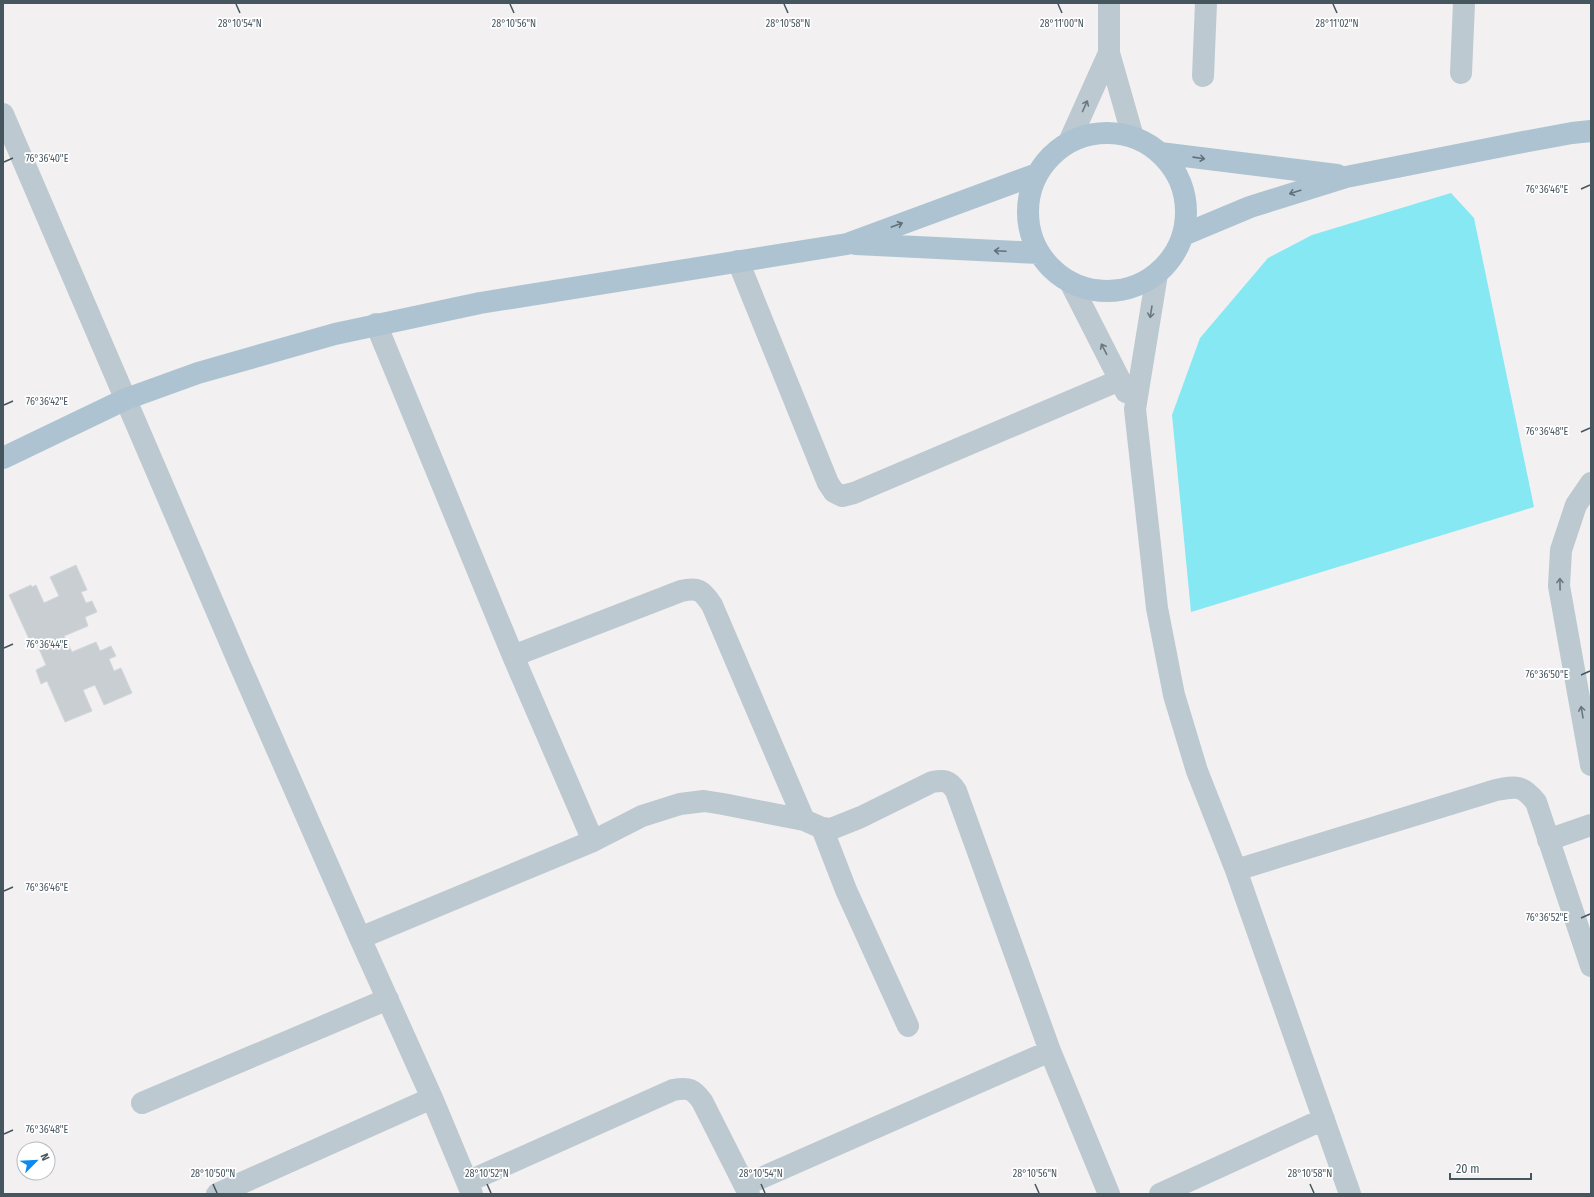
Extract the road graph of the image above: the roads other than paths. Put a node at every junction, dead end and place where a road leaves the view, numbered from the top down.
1 (1109, 3) edge
2 (1206, 3) edge
3 (1464, 3) edge
4 (1109, 53) junction
5 (1461, 73) dead end
6 (1203, 76) dead end
7 (3, 114) edge
8 (1591, 131) edge
9 (1133, 137) junction
10 (1069, 142) junction
11 (1160, 153) junction
12 (1038, 174) junction
13 (1346, 177) junction
14 (1183, 235) junction
15 (847, 244) junction
16 (1039, 253) junction
17 (738, 261) junction
18 (1157, 274) junction
19 (1070, 282) junction
20 (376, 324) junction
21 (1120, 380) junction
22 (126, 399) junction
23 (1134, 409) junction
24 (3, 458) edge
25 (1591, 483) edge
26 (513, 656) junction
27 (1591, 765) edge
28 (813, 824) junction
29 (1591, 825) edge
30 (1548, 840) junction
31 (593, 841) junction
32 (1236, 870) junction
33 (360, 938) junction
34 (1591, 966) edge
35 (388, 999) junction
36 (908, 1026) dead end
37 (1050, 1051) junction
38 (432, 1098) junction
39 (142, 1103) dead end
40 (1324, 1119) junction
41 (470, 1188) edge
42 (747, 1189) edge
43 (217, 1194) edge
44 (1109, 1194) edge
45 (1160, 1194) edge
46 (1350, 1194) edge

1 - 4 street
2 - 6 street
3 - 5 street
4 - 9 street
10 -> 4 street
7 - 22 street
8 - 13 main road
9 - 10 main road
9 - 11 main road
10 - 12 main road
11 -> 13 main road
11 - 14 main road
15 -> 12 main road
12 - 16 main road
13 -> 14 main road
14 - 18 main road
16 -> 15 main road
15 - 17 main road
16 - 19 main road
17 - 20 main road
17 - 21 street
18 - 19 main road
18 -> 23 street
21 -> 19 street
20 - 22 main road
20 - 26 street
21 - 23 street
22 - 24 main road
22 - 33 street
23 - 32 street
27 -> 25 street
26 - 28 street
26 - 31 street
28 - 31 street
28 - 36 street
28 - 37 street
29 - 30 street
30 - 32 street
30 - 34 street
31 - 33 street
32 - 40 street
33 - 35 street
35 - 38 street
35 - 39 street
37 - 42 street
37 - 44 street
38 - 41 street
38 - 43 street
40 - 45 street
40 - 46 street
41 - 42 street

